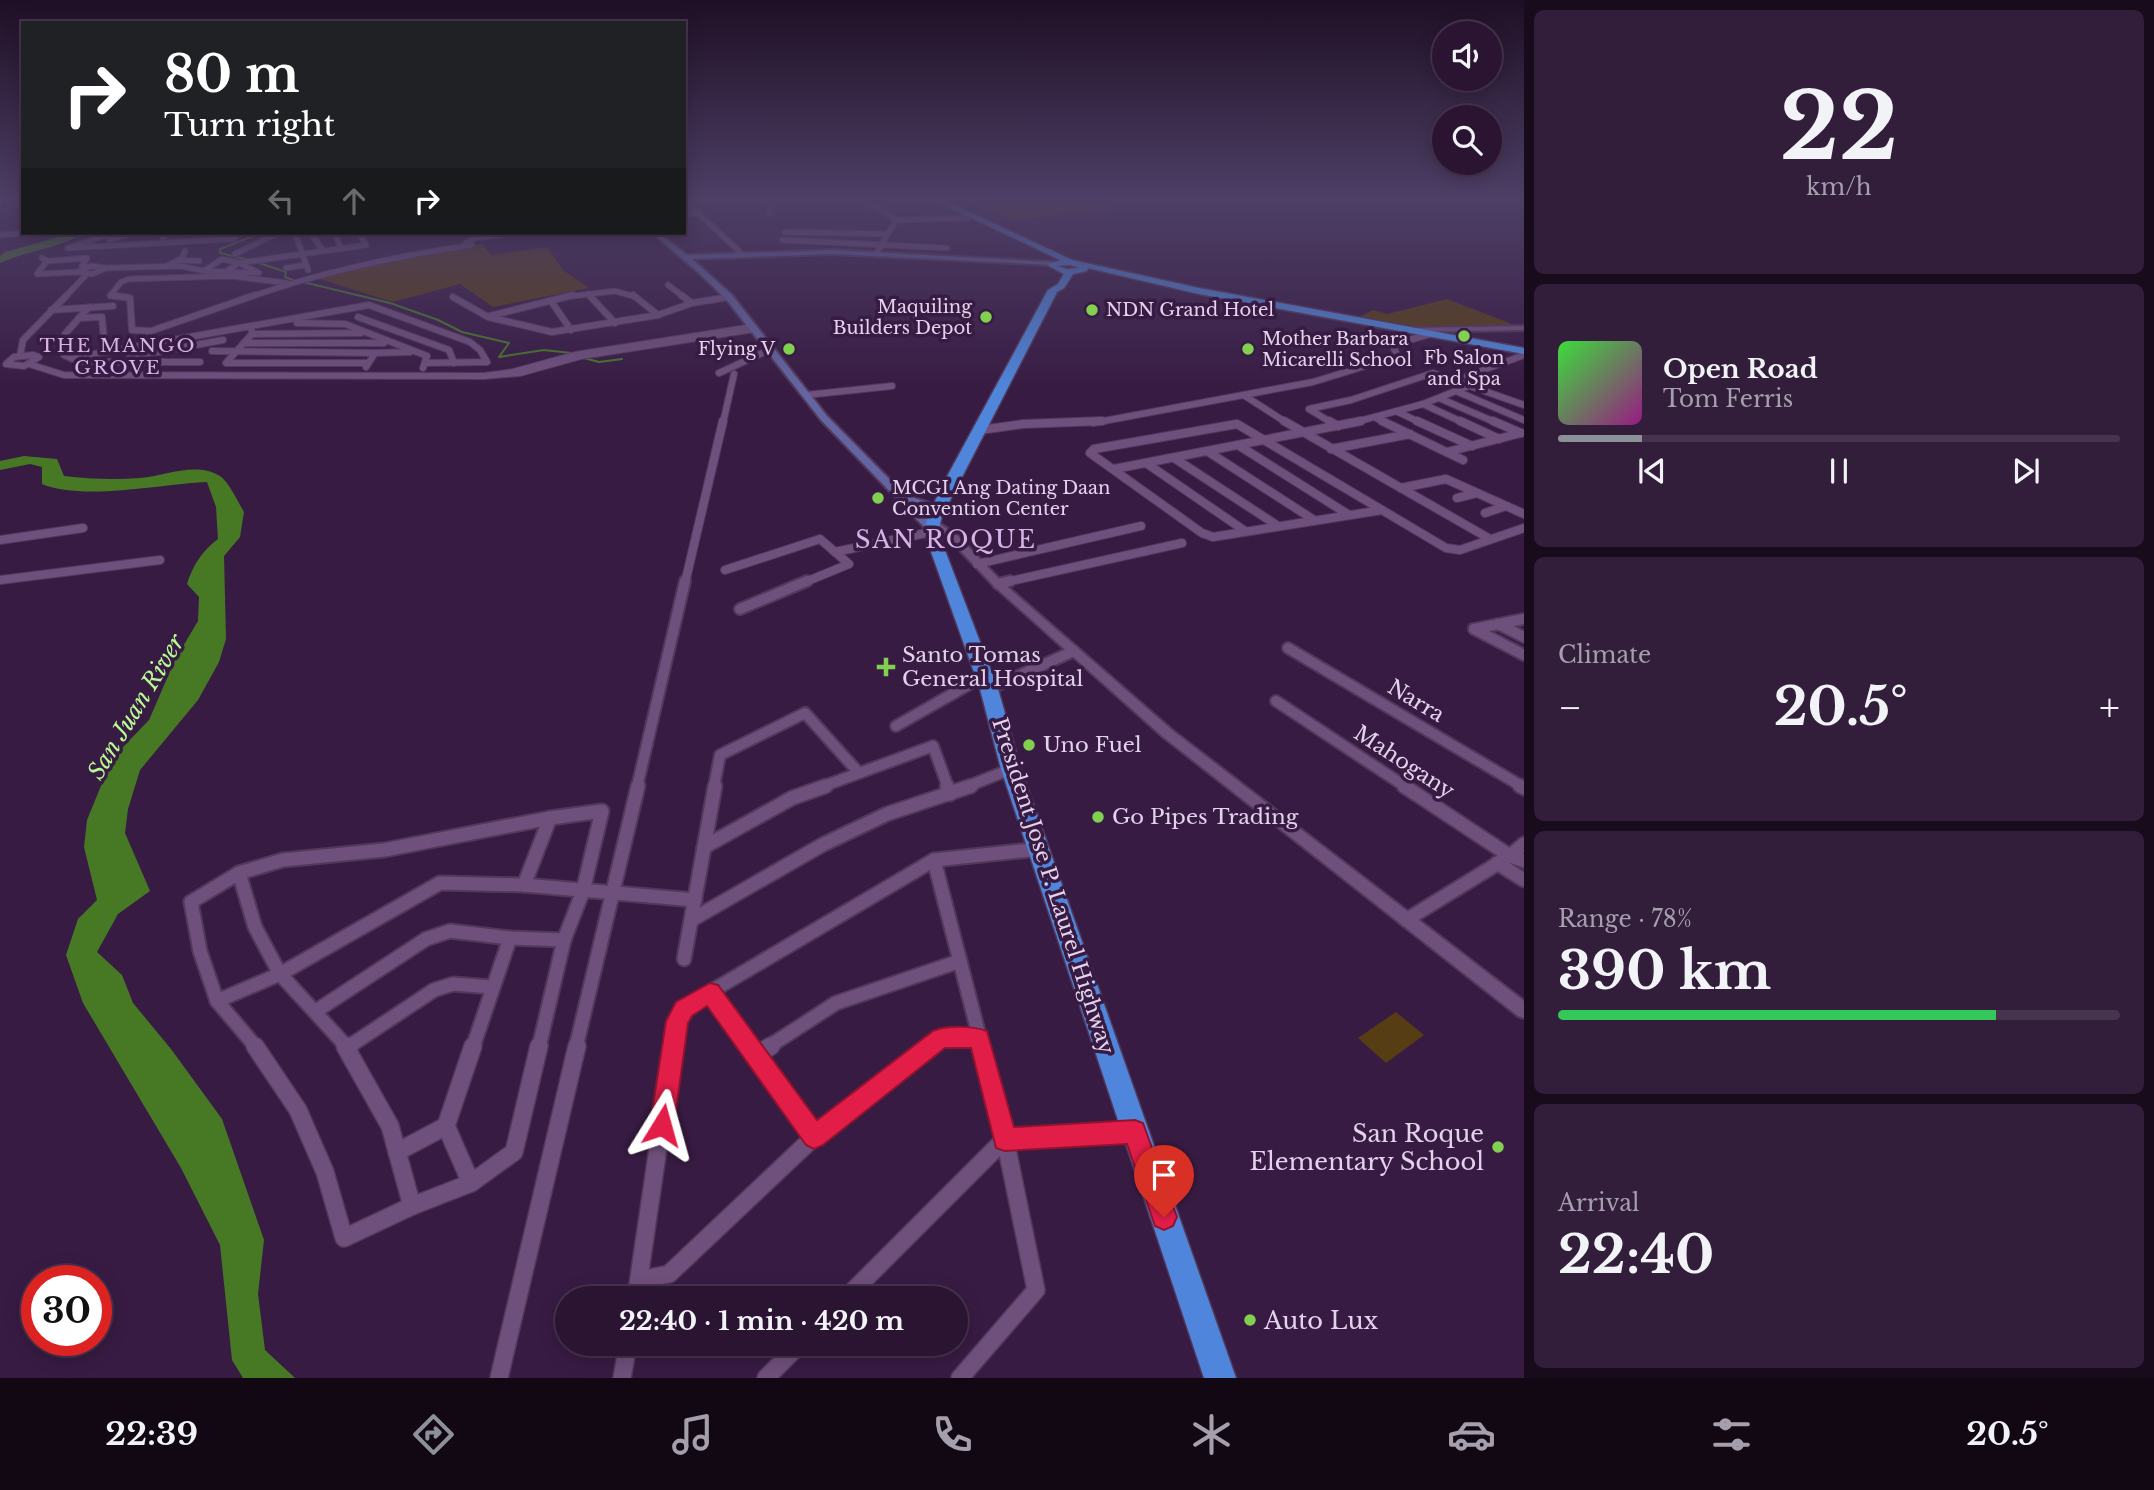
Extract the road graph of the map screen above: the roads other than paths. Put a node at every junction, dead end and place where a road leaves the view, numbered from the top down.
1 (43, 261) edge
2 (85, 261) edge
3 (177, 261) edge
4 (219, 261) edge
5 (232, 261) edge
6 (247, 261) edge
7 (302, 261) edge
8 (367, 261) edge
9 (689, 261) edge
10 (997, 261) edge
11 (1050, 261) edge
12 (1062, 261) edge
13 (305, 262) junction
14 (239, 263) junction
15 (275, 263) dead end
16 (1054, 266) junction
17 (166, 267) junction
18 (1074, 267) junction
19 (286, 268) dead end
20 (88, 271) junction
21 (204, 271) junction
22 (225, 272) junction
23 (288, 283) junction
24 (668, 285) dead end
25 (1053, 290) junction
26 (587, 294) junction
27 (453, 297) dead end
28 (729, 298) junction
29 (551, 301) junction
30 (692, 303) junction
31 (113, 306) dead end
32 (88, 308) junction
33 (51, 310) junction
34 (388, 311) junction
35 (658, 315) junction
36 (358, 317) junction
37 (488, 317) junction
38 (79, 318) junction
39 (339, 322) junction
40 (273, 323) junction
41 (615, 323) junction
42 (754, 328) junction
43 (1524, 328) edge
44 (252, 330) junction
45 (571, 330) junction
46 (222, 332) junction
47 (1413, 332) junction
48 (369, 333) junction
49 (223, 340) junction
50 (1465, 340) junction
51 (393, 343) junction
52 (244, 344) junction
53 (771, 349) junction
54 (212, 351) junction
55 (105, 352) junction
56 (236, 352) junction
57 (416, 352) junction
58 (375, 353) junction
59 (1524, 353) edge
60 (20, 356) junction
61 (72, 358) junction
62 (107, 362) junction
63 (200, 362) junction
64 (368, 363) junction
65 (425, 363) junction
66 (454, 363) junction
67 (29, 364) junction
68 (719, 373) dead end
69 (734, 374) dead end
70 (186, 375) junction
71 (360, 375) junction
72 (420, 376) junction
73 (1469, 381) junction
74 (892, 386) dead end
75 (1456, 391) junction
76 (806, 395) junction
77 (1242, 396) junction
78 (1439, 398) junction
79 (1423, 404) junction
80 (1524, 405) edge
81 (1398, 412) junction
82 (1376, 418) junction
83 (1524, 420) edge
84 (1338, 426) junction
85 (980, 430) junction
86 (1303, 433) junction
87 (1522, 433) edge
88 (1410, 435) junction
89 (1499, 439) junction
90 (1265, 440) junction
91 (1238, 445) junction
92 (1472, 446) junction
93 (1331, 449) junction
94 (1207, 451) junction
95 (1447, 452) junction
96 (1174, 458) junction
97 (1462, 460) dead end
98 (1146, 463) junction
99 (1114, 470) junction
100 (1401, 488) junction
101 (1477, 493) junction
102 (898, 495) junction
103 (1457, 498) dead end
104 (1506, 506) junction
105 (1383, 510) junction
106 (1485, 513) dead end
107 (1524, 514) edge
108 (1349, 515) junction
109 (1314, 520) junction
110 (933, 523) junction
111 (1141, 526) dead end
112 (1278, 526) junction
113 (83, 528) dead end
114 (1524, 528) edge
115 (1245, 531) junction
116 (3, 539) edge
117 (1490, 539) junction
118 (1182, 543) dead end
119 (0, 551) edge
120 (835, 552) junction
121 (160, 560) dead end
122 (977, 564) junction
123 (725, 570) dead end
124 (0, 579) edge
125 (998, 584) junction
126 (740, 608) dead end
127 (1524, 619) edge
128 (1498, 624) junction
129 (1524, 637) edge
130 (1288, 648) dead end
131 (1074, 650) junction
132 (1524, 655) edge
133 (986, 682) junction
134 (1276, 701) dead end
135 (896, 726) dead end
136 (1011, 769) junction
137 (859, 773) junction
138 (1524, 788) edge
139 (950, 794) junction
140 (550, 818) junction
141 (1524, 844) edge
142 (704, 847) junction
143 (1040, 849) junction
144 (1510, 856) junction
145 (934, 860) junction
146 (1524, 861) edge
147 (1497, 863) junction
148 (239, 873) junction
149 (1524, 880) edge
150 (524, 885) junction
151 (583, 891) junction
152 (611, 894) junction
153 (695, 900) junction
154 (693, 919) junction
155 (1406, 920) junction
156 (510, 938) junction
157 (564, 940) junction
158 (684, 959) dead end
159 (960, 961) junction
160 (280, 974) junction
161 (492, 987) junction
162 (710, 992) junction
163 (217, 1001) junction
164 (316, 1011) junction
165 (1524, 1011) edge
166 (979, 1038) junction
167 (347, 1048) junction
168 (755, 1056) junction
169 (446, 1126) junction
170 (1135, 1132) junction
171 (814, 1137) junction
172 (1005, 1139) junction
173 (397, 1152) junction
174 (471, 1183) junction
175 (412, 1206) junction
176 (640, 1280) junction
177 (639, 1286) edge
178 (858, 1286) edge
179 (626, 1356) edge
180 (788, 1356) edge
181 (499, 1378) edge
182 (622, 1378) edge
183 (766, 1378) edge
184 (960, 1378) edge
185 (1220, 1378) edge

1 - 20 street
2 - 20 street
3 - 17 street
4 - 21 street
5 - 14 street
6 - 14 street
7 - 13 street
8 - 23 street
9 - 28 main road
10 - 16 main road
11 - 16 highway
12 - 18 highway
13 - 15 street
13 - 19 street
14 - 22 street
14 - 22 street
16 - 18 highway
16 - 25 highway
17 - 20 street
17 - 21 street
18 - 25 highway
18 - 47 highway
20 - 33 street
21 - 22 street
23 - 23 street
24 - 30 street
25 - 85 highway
26 - 29 street
26 - 35 street
26 - 41 street
27 - 37 street
28 - 30 street
28 - 42 main road
29 - 37 street
29 - 45 street
30 - 35 street
31 - 32 street
32 - 33 street
32 - 38 street
33 - 60 street
34 - 36 street
34 - 40 street
34 - 66 street
35 - 41 street
36 - 39 street
36 - 66 street
37 - 45 street
38 - 55 street
38 - 61 street
39 - 40 street
39 - 48 street
40 - 44 street
41 - 45 street
42 - 53 main road
42 - 72 street
43 - 47 street
44 - 46 street
44 - 48 street
44 - 52 street
46 - 49 street
46 - 55 street
47 - 50 highway
47 - 50 highway
47 - 77 street
48 - 51 street
49 - 54 street
49 - 62 street
50 - 59 highway
51 - 52 street
51 - 57 street
52 - 56 street
53 - 68 street
53 - 76 main road
54 - 56 street
54 - 63 street
55 - 61 street
56 - 58 street
56 - 64 street
57 - 58 street
57 - 65 street
58 - 64 street
59 - 73 street
60 - 67 street
60 - 67 street
61 - 62 street
62 - 63 street
63 - 70 street
64 - 71 street
65 - 66 street
65 - 72 street
67 - 70 street
69 - 152 street
70 - 71 street
71 - 72 street
73 - 75 street
73 - 80 street
73 - 84 street
74 - 76 street
75 - 78 street
75 - 83 street
76 - 102 main road
77 - 85 street
77 - 86 street
78 - 79 street
78 - 87 street
79 - 81 street
79 - 89 street
81 - 82 street
81 - 92 street
82 - 84 street
82 - 88 street
84 - 86 street
85 - 110 highway
86 - 90 street
86 - 93 street
87 - 89 street
88 - 93 street
88 - 95 street
89 - 92 street
90 - 91 street
90 - 99 street
90 - 105 street
91 - 94 street
91 - 108 street
92 - 95 street
93 - 100 street
94 - 96 street
94 - 109 street
95 - 97 street
96 - 98 street
96 - 112 street
98 - 99 street
98 - 115 street
99 - 115 street
100 - 101 street
100 - 117 street
101 - 103 street
101 - 104 street
102 - 110 main road
102 - 110 main road
104 - 106 street
104 - 107 street
105 - 108 street
105 - 117 street
108 - 109 street
109 - 112 street
110 - 120 street
110 - 122 street
110 - 133 highway, President Jose P. Laurel Highway
111 - 122 street
112 - 115 street
113 - 116 street
114 - 117 street
116 - 119 street
118 - 125 street
120 - 123 street
120 - 126 street
121 - 124 street
122 - 125 street
125 - 131 street
127 - 128 street
128 - 129 street
128 - 132 street
130 - 138 street, Narra
131 - 133 street
131 - 155 street
133 - 135 street
133 - 136 highway, President Jose P. Laurel Highway
134 - 144 street, Mahogany
136 - 139 street
136 - 143 highway, President Jose P. Laurel Highway
137 - 139 street
137 - 142 street
137 - 142 street
139 - 154 street
140 - 148 street
140 - 150 street
140 - 151 street
141 - 144 street
142 - 153 street
143 - 145 street
143 - 170 highway, President Jose P. Laurel Highway
144 - 146 street, Mahogany
144 - 147 street
145 - 159 street
145 - 162 street
147 - 149 street
147 - 155 street
148 - 160 street
148 - 163 street
150 - 151 street
150 - 160 street
151 - 152 street
151 - 157 street
152 - 153 street
152 - 181 street
153 - 154 street
154 - 158 street
155 - 165 street
156 - 157 street
156 - 161 street
156 - 164 street
157 - 174 street
159 - 166 street
159 - 168 street
160 - 163 street
160 - 164 street
161 - 167 street
161 - 169 street
162 - 168 street
162 - 176 street
163 - 175 street
164 - 167 street
166 - 171 street
166 - 172 street
167 - 173 street
168 - 171 street
169 - 173 street
169 - 174 street
170 - 172 street
170 - 185 highway, President Jose P. Laurel Highway
171 - 176 street
172 - 178 street
172 - 184 street
173 - 175 street
174 - 175 street
176 - 177 street
179 - 182 street
180 - 183 street

